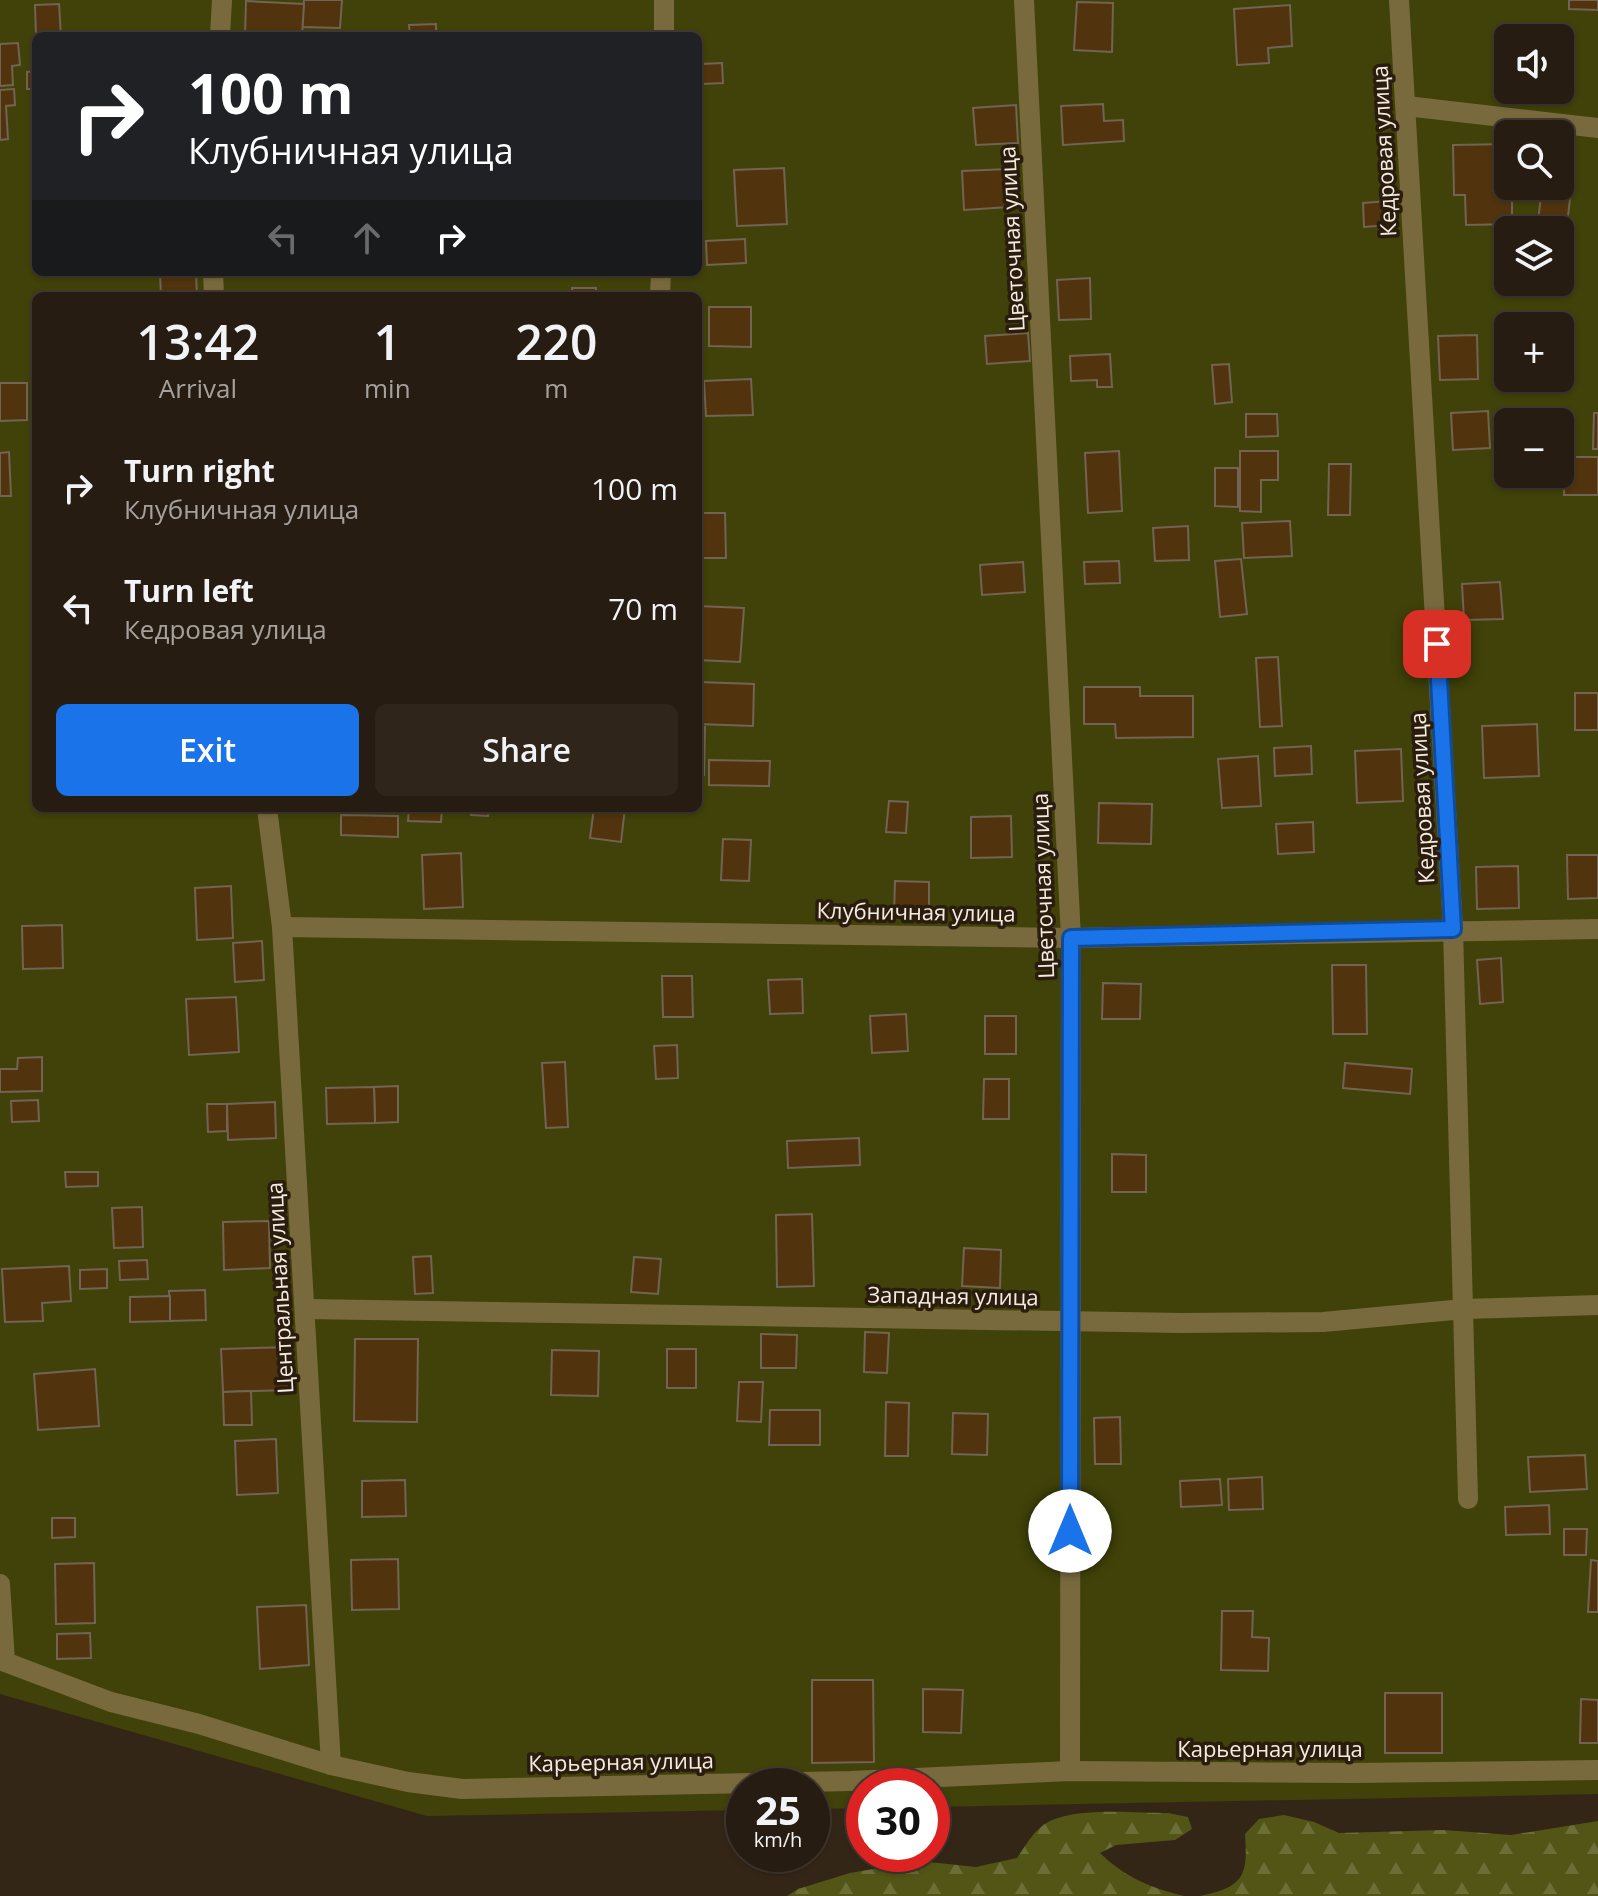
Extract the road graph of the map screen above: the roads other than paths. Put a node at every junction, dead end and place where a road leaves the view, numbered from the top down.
1 (222, 0) edge
2 (664, 0) edge
3 (1024, 0) edge
4 (1399, 0) edge
5 (220, 32) edge
6 (664, 32) edge
7 (1406, 106) junction
8 (1598, 128) edge
9 (268, 812) edge
10 (282, 927) junction
11 (1453, 929) junction
12 (1598, 929) edge
13 (1071, 938) junction
14 (1598, 1305) edge
15 (306, 1309) junction
16 (1464, 1309) junction
17 (1070, 1322) junction
18 (1468, 1499) dead end
19 (0, 1584) edge
20 (2, 1661) edge
21 (331, 1765) junction
22 (1598, 1770) edge
23 (1070, 1771) junction

1 - 5 street
2 - 6 street
3 - 13 street, Цветочная улица
4 - 7 street, Кедровая улица
7 - 8 street
7 - 11 street, Кедровая улица
9 - 10 street, Центральная улица
10 - 13 street, Клубничная улица
10 - 15 street, Центральная улица
11 - 12 street, Клубничная улица
11 - 13 street, Клубничная улица
11 - 16 street, Кедровая улица
13 - 17 street, Цветочная улица
14 - 16 street, Западная улица
15 - 17 street, Западная улица
15 - 21 street, Центральная улица
16 - 17 street, Западная улица
16 - 18 street, Кедровая улица
17 - 23 street, Цветочная улица
19 - 20 street
20 - 21 street, Карьерная улица
21 - 23 street, Карьерная улица
22 - 23 street, Карьерная улица

